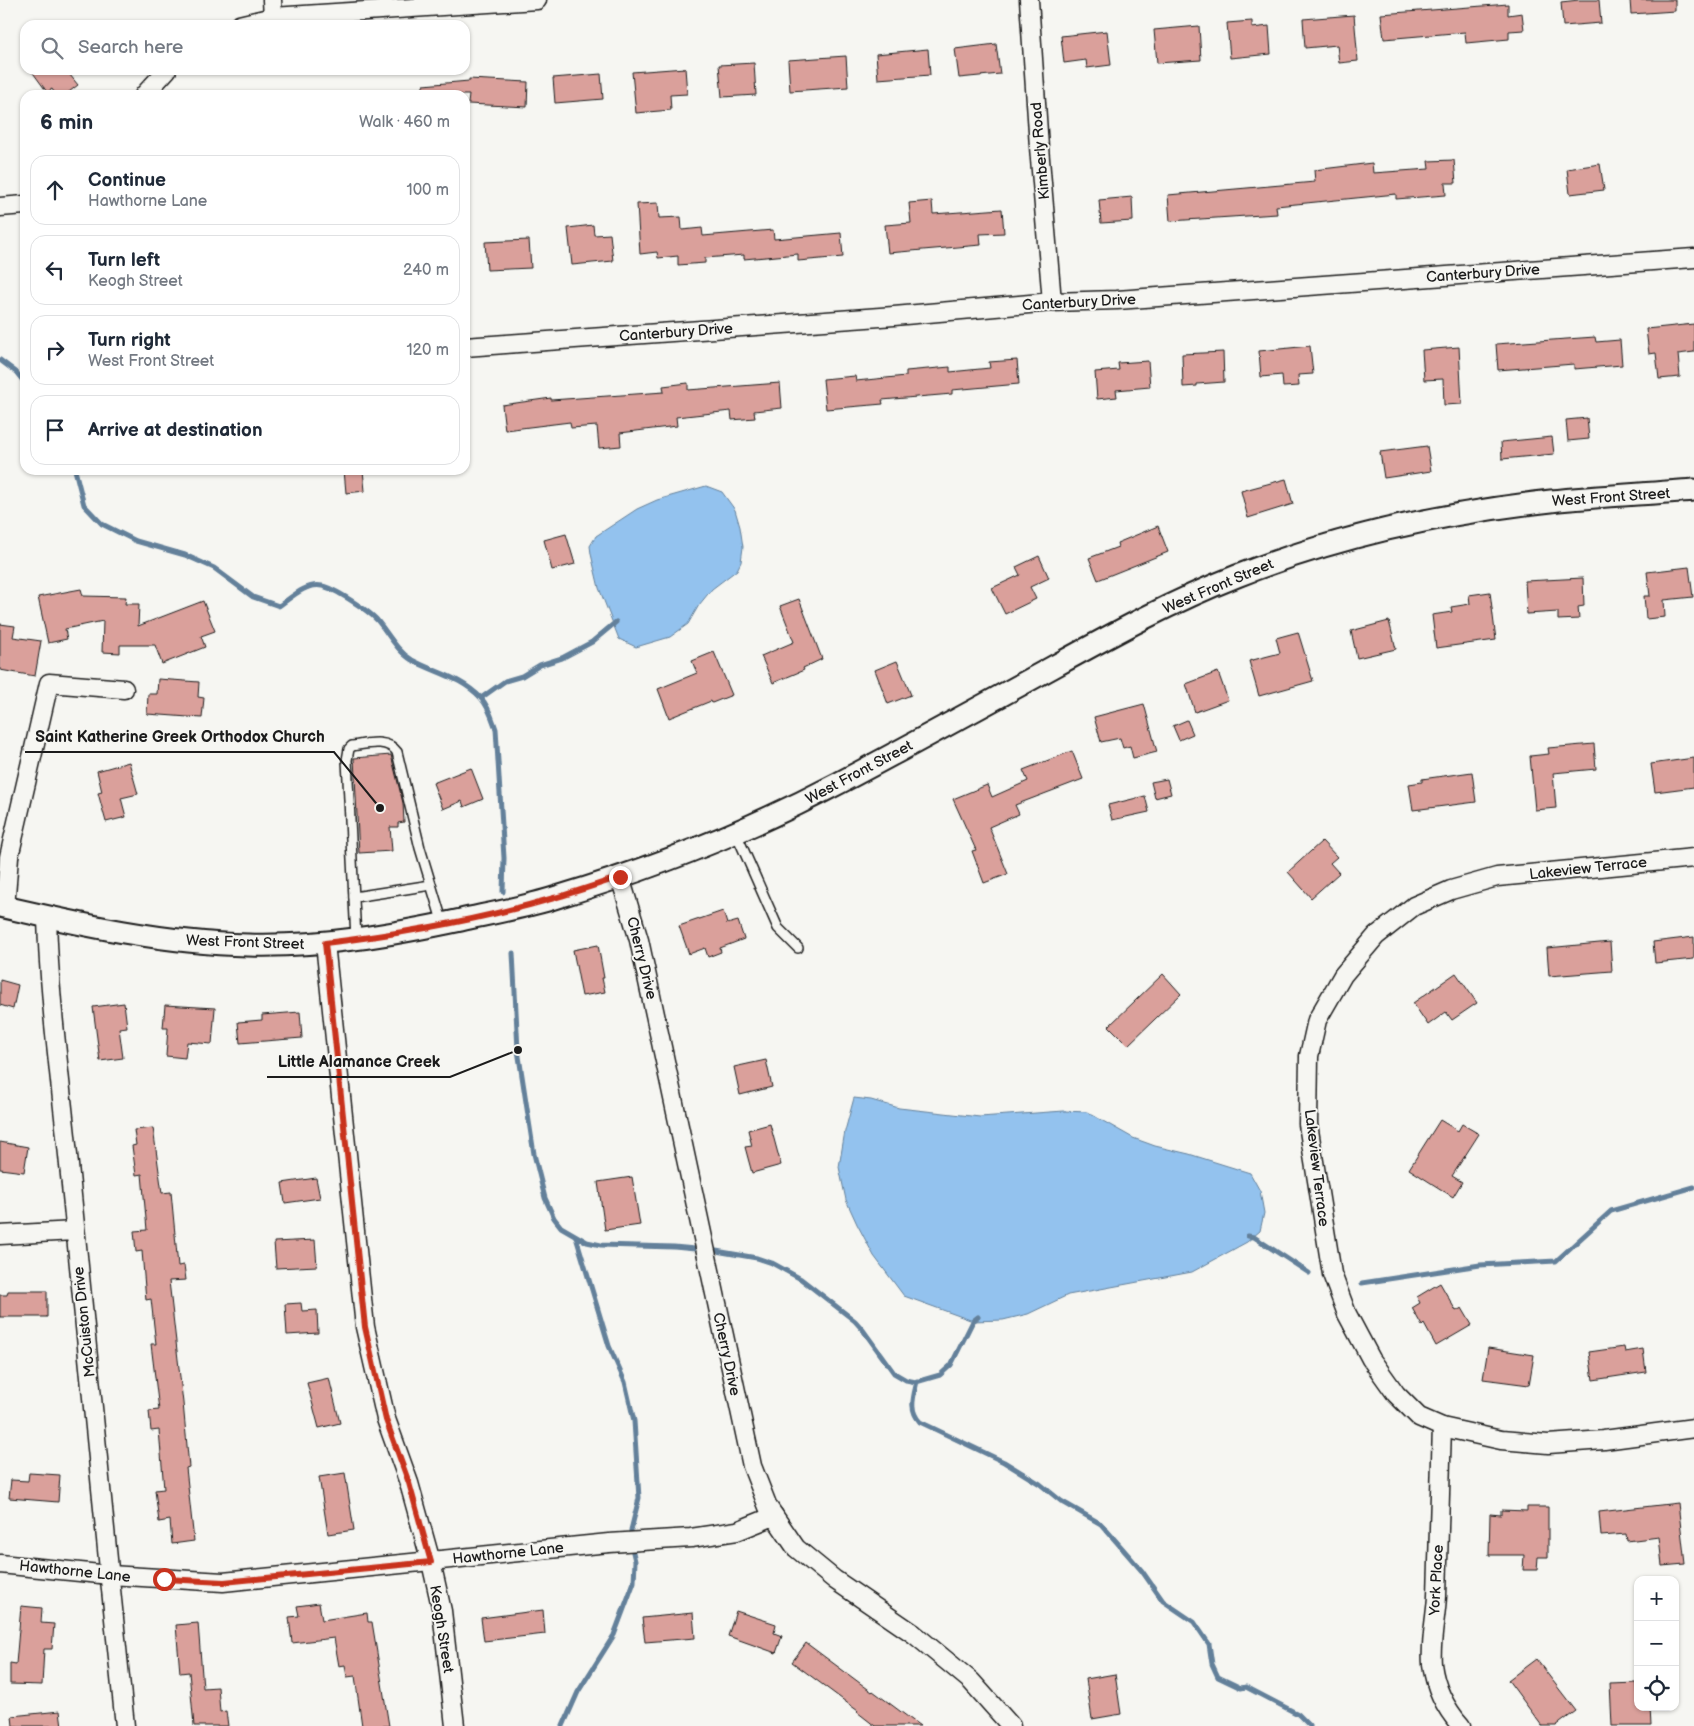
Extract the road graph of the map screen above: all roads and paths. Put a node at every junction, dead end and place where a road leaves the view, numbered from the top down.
1 (537, 0) edge
2 (1029, 0) edge
3 (272, 9) edge
4 (249, 20) edge
5 (162, 75) edge
6 (149, 90) edge
7 (20, 205) edge
8 (0, 207) edge
9 (1694, 258) edge
10 (1052, 302) junction
11 (470, 347) edge
12 (1694, 490) edge
13 (124, 689) dead end
14 (736, 833) junction
15 (1694, 858) edge
16 (620, 877) junction
17 (432, 885) junction
18 (354, 897) junction
19 (2, 907) edge
20 (47, 917) junction
21 (443, 924) junction
22 (356, 940) junction
23 (325, 943) junction
24 (798, 948) dead end
25 (75, 1231) junction
26 (0, 1235) edge
27 (1442, 1427) junction
28 (1694, 1428) edge
29 (774, 1516) junction
30 (431, 1562) junction
31 (0, 1564) edge
32 (110, 1575) junction
33 (125, 1726) edge
34 (455, 1726) edge
35 (1011, 1726) edge
36 (1461, 1726) edge

1 - 3 street
2 - 10 street, Kimberly Road
3 - 4 street
5 - 6 street
7 - 8 street
9 - 10 street, Canterbury Drive
10 - 11 street, Canterbury Drive
12 - 14 street, West Front Street
13 - 19 street
14 - 16 street, West Front Street
14 - 24 lane
15 - 27 street, Lakeview Terrace
16 - 21 street, West Front Street
16 - 29 street, Cherry Drive
17 - 18 lane
17 - 18 lane
17 - 21 lane
18 - 22 lane
19 - 20 street, West Front Street
20 - 23 street, West Front Street
20 - 25 street, McCuiston Drive
21 - 22 street, West Front Street
22 - 23 street, West Front Street
23 - 30 street, Keogh Street
25 - 26 street
25 - 32 street, McCuiston Drive
27 - 28 street, Lakeview Terrace
27 - 36 street, York Place
29 - 30 street, Hawthorne Lane
29 - 35 street, Cherry Drive
30 - 32 street, Hawthorne Lane
30 - 34 street, Keogh Street
31 - 32 street, Hawthorne Lane
32 - 33 street, McCuiston Drive

